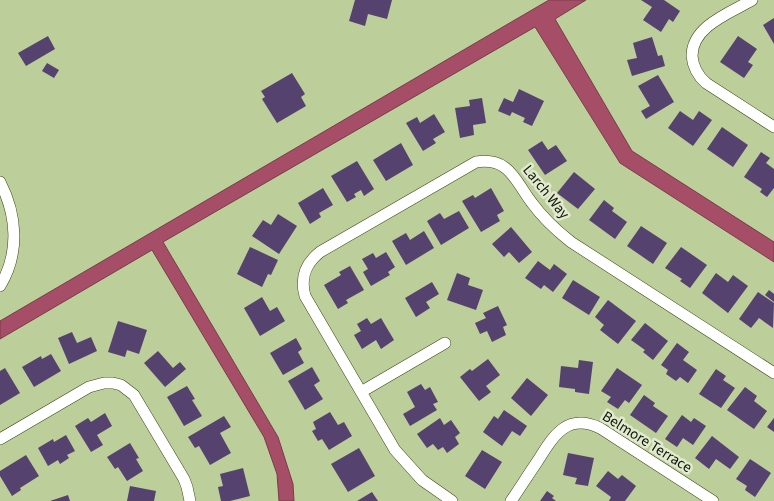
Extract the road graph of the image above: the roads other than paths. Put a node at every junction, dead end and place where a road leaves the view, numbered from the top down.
1 (752, 0) edge
2 (774, 127) edge
3 (0, 182) edge
4 (0, 286) edge
5 (445, 343) dead end
6 (774, 373) edge
7 (361, 392) junction
8 (0, 439) edge
9 (190, 501) edge
10 (452, 501) edge
11 (511, 501) edge
12 (712, 501) edge

1 - 2 street
3 - 4 street
5 - 7 street
6 - 7 street, Larch Way
7 - 10 street
8 - 9 street
11 - 12 street, Belmore Terrace

